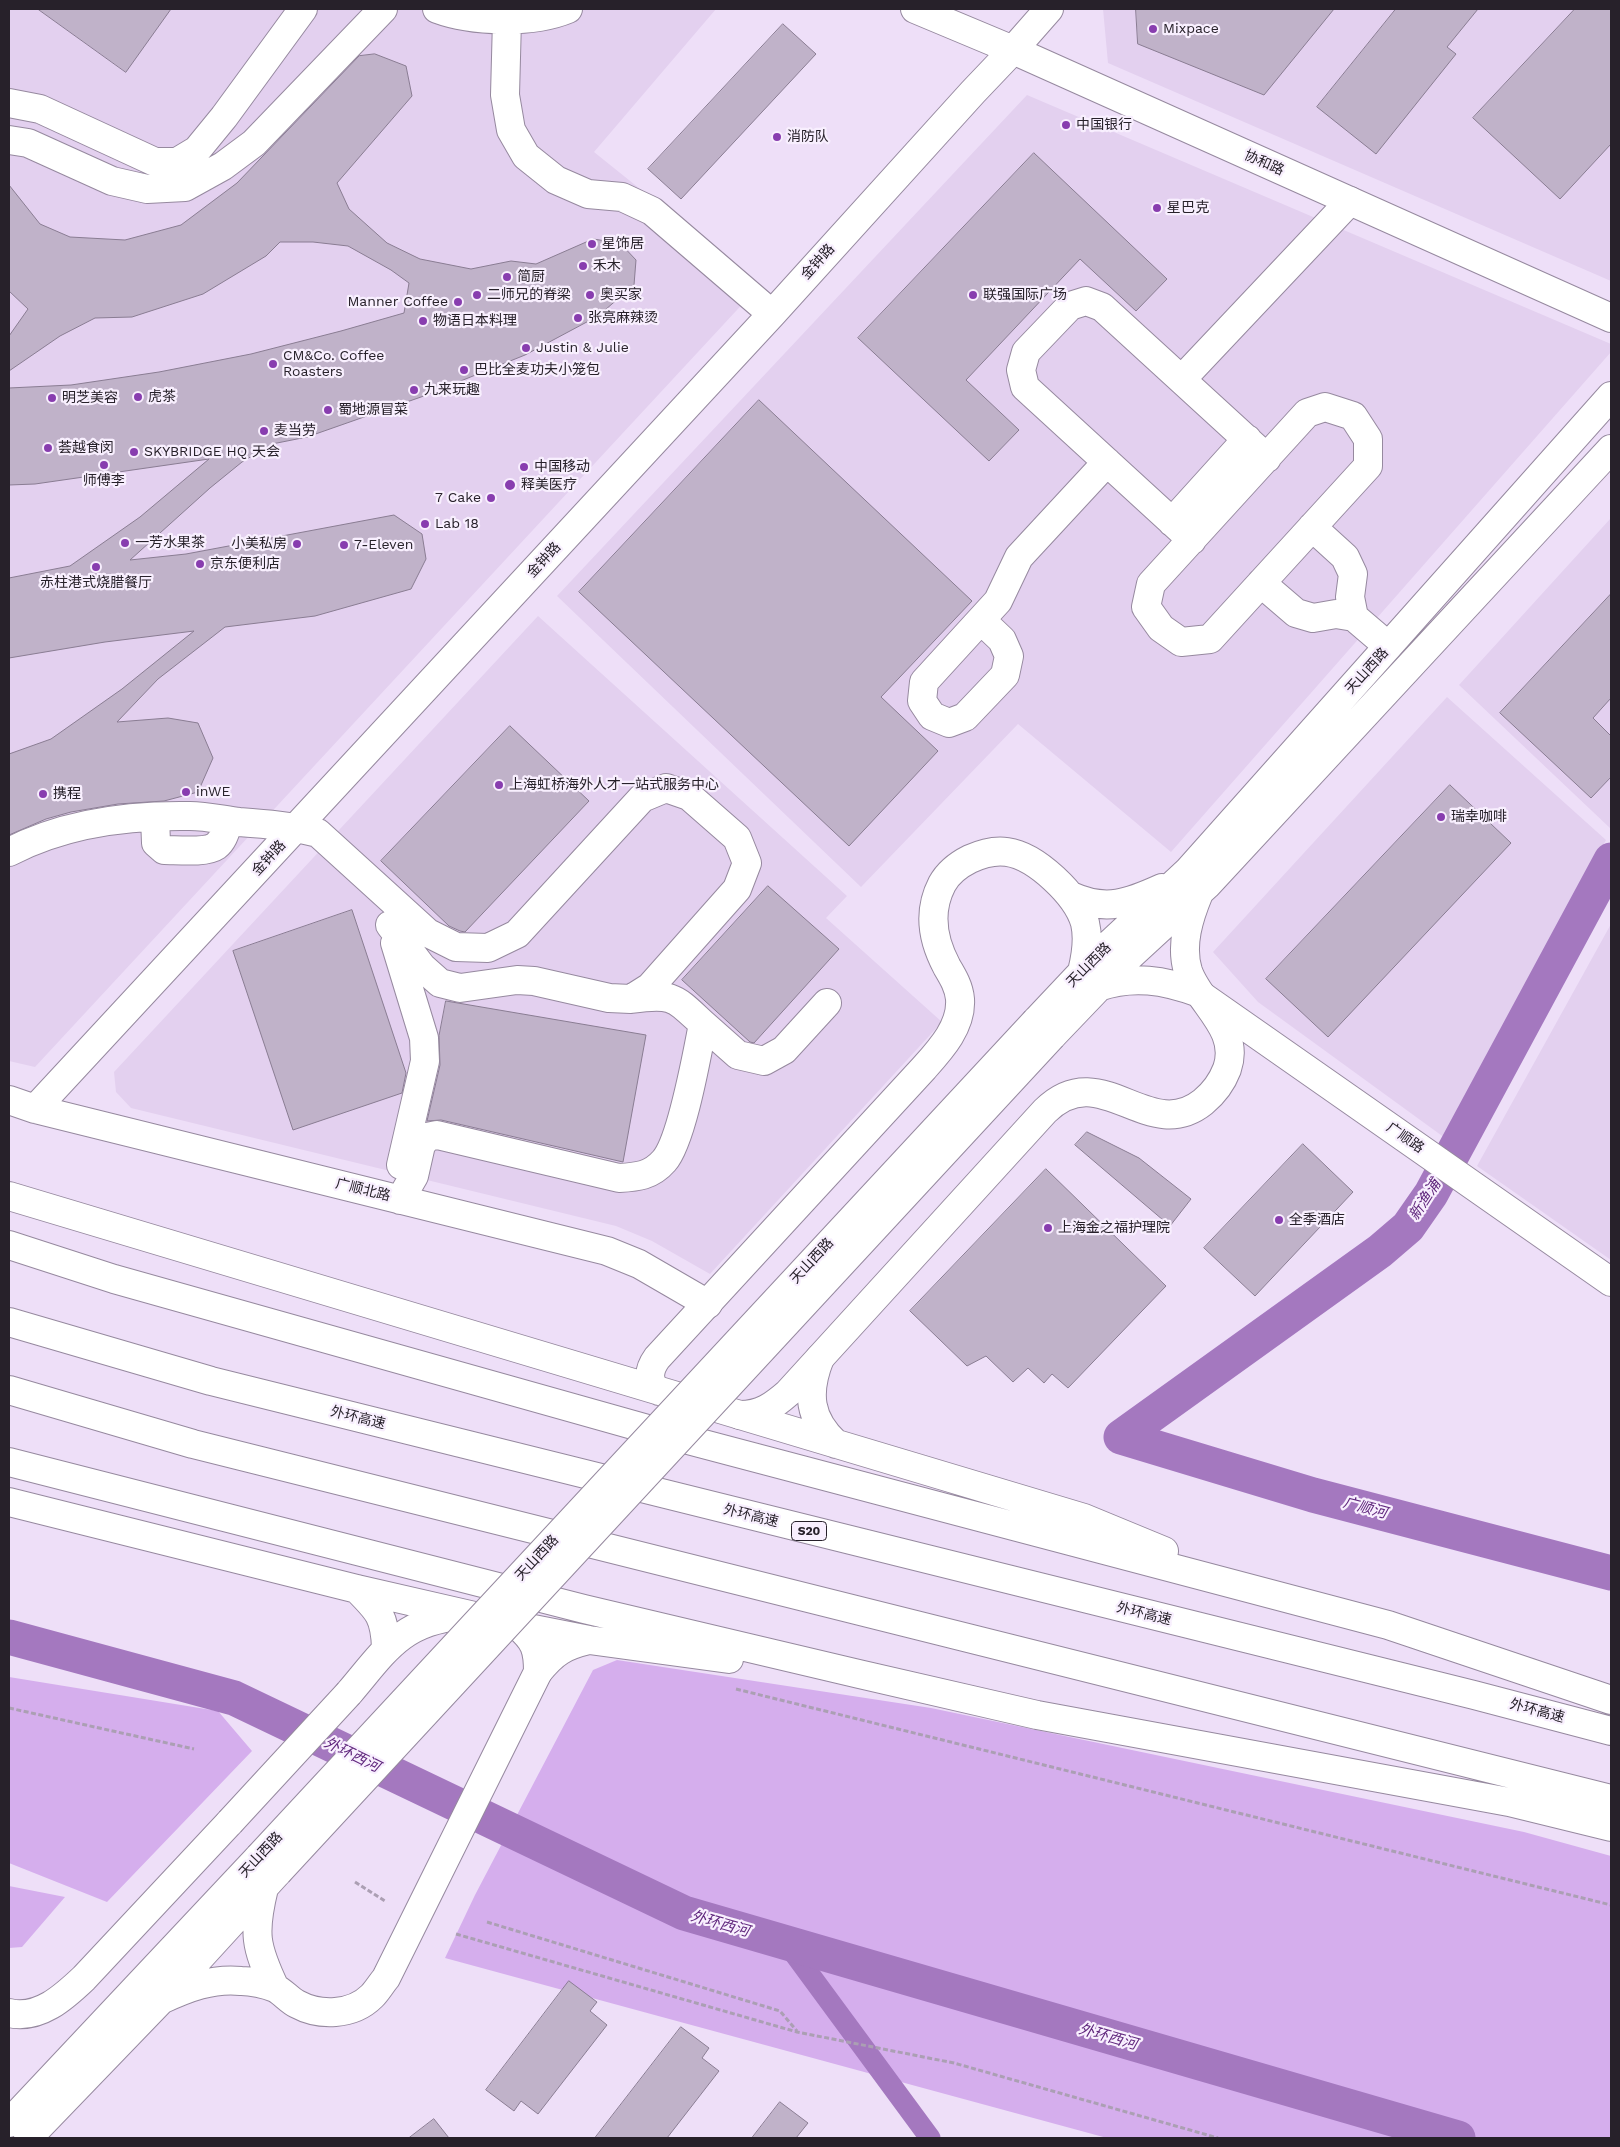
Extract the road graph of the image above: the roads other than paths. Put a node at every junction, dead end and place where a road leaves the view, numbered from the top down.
1 (303, 9) edge
2 (383, 9) edge
3 (437, 9) edge
4 (568, 9) edge
5 (915, 9) edge
6 (1049, 9) edge
7 (507, 20) junction
8 (1013, 50) junction
9 (9, 103) edge
10 (224, 118) junction
11 (9, 140) edge
12 (254, 143) junction
13 (127, 151) junction
14 (112, 181) junction
15 (1350, 201) junction
16 (772, 314) junction
17 (1611, 318) edge
18 (1182, 379) junction
19 (1611, 396) edge
20 (1247, 439) junction
21 (1611, 449) edge
22 (1267, 458) junction
23 (1107, 462) junction
24 (1172, 522) junction
25 (1312, 527) junction
26 (1192, 540) junction
27 (1261, 583) junction
28 (1354, 617) junction
29 (981, 620) dead end
30 (1388, 646) junction
31 (297, 828) junction
32 (9, 852) edge
33 (1189, 887) junction
34 (1071, 896) junction
35 (390, 925) junction
36 (1090, 979) junction
37 (1198, 994) junction
38 (632, 999) junction
39 (828, 1003) dead end
40 (703, 1024) junction
41 (9, 1100) edge
42 (35, 1109) junction
43 (9, 1196) edge
44 (400, 1200) junction
45 (9, 1245) edge
46 (1611, 1282) edge
47 (708, 1304) junction
48 (9, 1322) edge
49 (657, 1358) junction
50 (820, 1358) junction
51 (607, 1375) junction
52 (9, 1390) edge
53 (659, 1391) junction
54 (740, 1415) junction
55 (836, 1444) junction
56 (12, 1462) edge
57 (9, 1502) edge
58 (1236, 1583) junction
59 (357, 1589) junction
60 (471, 1615) junction
61 (518, 1626) junction
62 (589, 1640) junction
63 (386, 1648) junction
64 (538, 1672) junction
65 (859, 1674) junction
66 (1611, 1700) edge
67 (1611, 1731) edge
68 (1611, 1799) edge
69 (1611, 1827) edge
70 (267, 1872) junction
71 (275, 1988) junction
72 (161, 2000) junction
73 (9, 2013) edge
74 (9, 2123) edge
75 (28, 2138) edge

1 - 10 main road
2 - 12 main road
3 - 7 main road
4 - 7 main road
5 - 8 main road, 协和路
6 - 8 main road, 金钟路
7 - 16 main road
8 - 15 main road, 协和路
8 - 16 main road, 金钟路
9 - 13 main road
10 - 12 main road
10 - 13 main road
11 - 14 main road
12 - 14 main road
13 - 14 main road
15 - 17 main road, 协和路
15 - 18 main road
16 - 31 main road, 金钟路
18 - 20 main road
18 - 23 main road
19 - 30 main road, 天山西路
20 - 22 main road
20 - 24 main road
21 - 33 main road, 天山西路
22 - 25 main road
22 - 26 main road
23 - 24 main road
23 - 29 main road
24 - 26 main road
25 - 27 main road
25 - 28 main road
26 - 27 main road
27 - 28 main road
28 - 30 main road
30 - 33 main road, 天山西路
31 - 32 main road
31 - 35 main road
31 - 38 main road
31 - 42 main road, 金钟路
33 - 34 main road
33 - 36 main road, 天山西路
33 - 37 main road
34 - 36 main road
34 - 47 main road
35 - 38 main road
35 - 44 main road
36 - 37 main road
36 - 70 main road, 天山西路, bridge
37 - 46 main road, 广顺路
37 - 50 main road
38 - 40 main road
39 - 40 main road
40 - 44 main road
41 - 42 main road, 广顺北路
42 - 44 main road, 广顺北路
43 - 51 main road
44 - 47 main road, 广顺北路
45 - 58 main road
47 - 49 main road
48 - 67 main road, 外环高速 / S20
49 - 51 main road
49 - 53 main road
50 - 54 main road
50 - 55 main road
51 - 53 main road
52 - 68 main road
53 - 54 main road
54 - 55 main road
55 - 58 main road
56 - 65 main road
57 - 59 main road
58 - 66 main road
59 - 60 main road
59 - 63 main road
60 - 61 main road
60 - 63 main road
61 - 62 main road
61 - 64 main road
62 - 64 main road
62 - 65 main road
63 - 73 main road, bridge
64 - 71 main road
65 - 69 main road
70 - 71 main road
70 - 72 main road, 天山西路
70 - 74 main road, 天山西路
71 - 72 main road
72 - 75 main road, 天山西路

